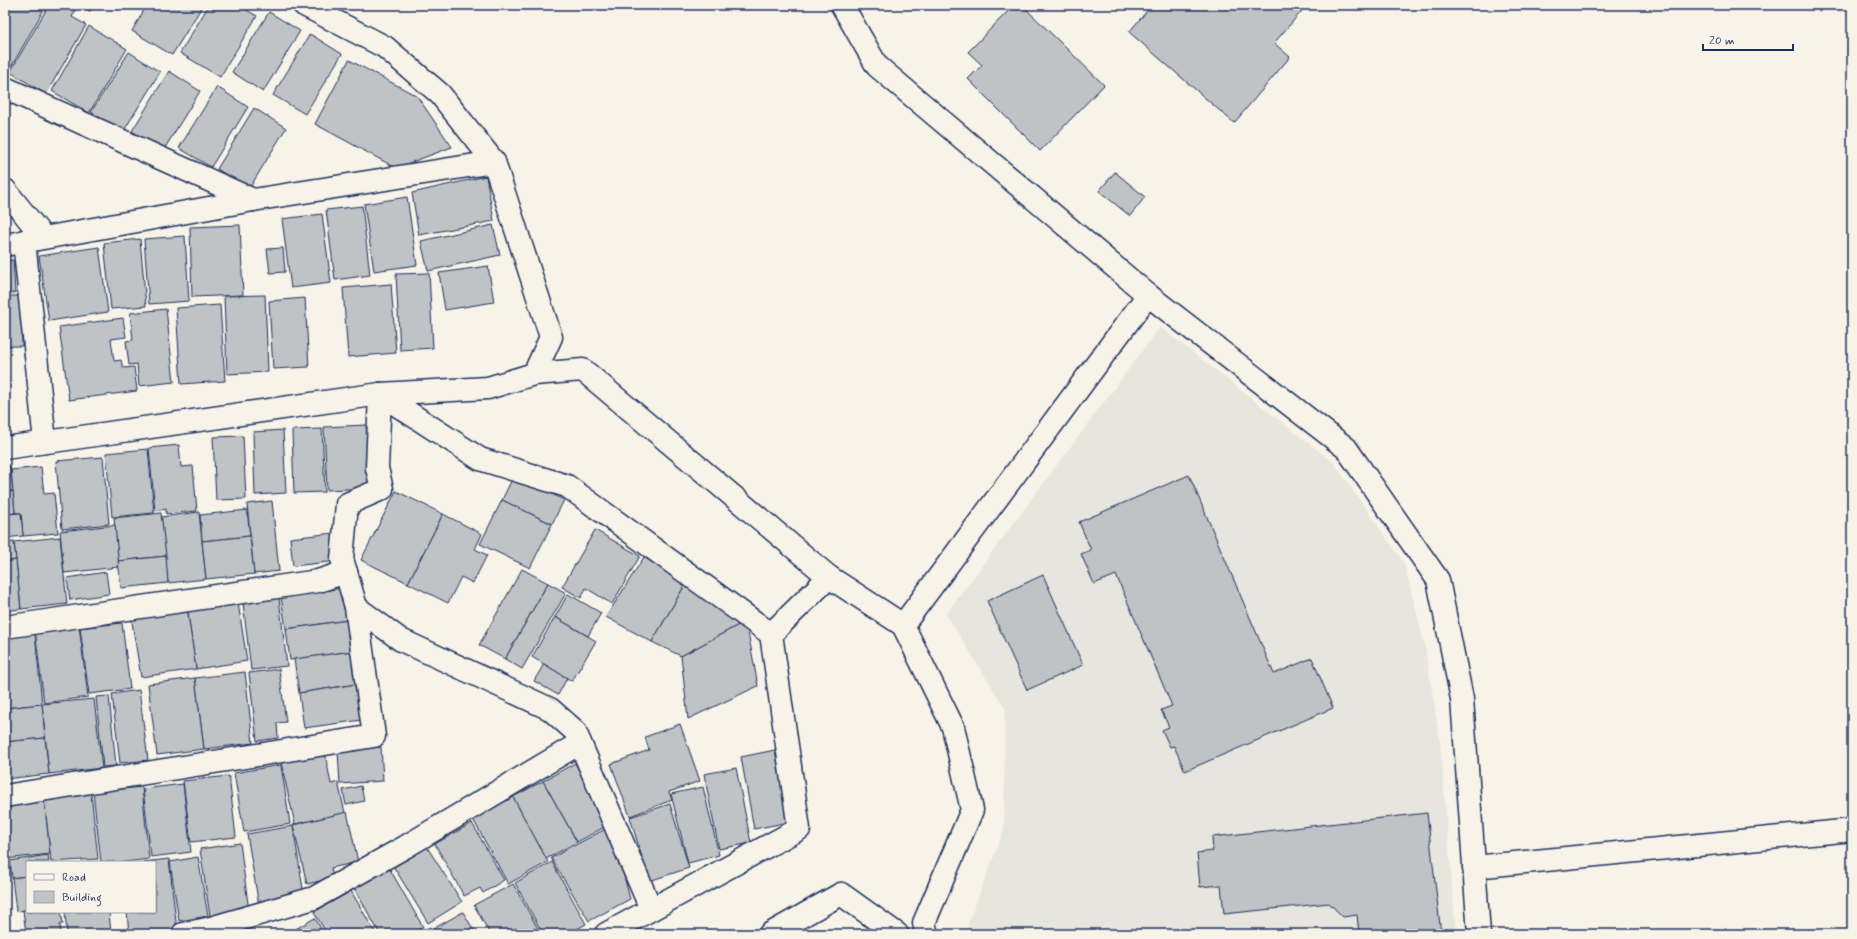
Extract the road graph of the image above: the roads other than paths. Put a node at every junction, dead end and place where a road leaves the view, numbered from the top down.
1 (304, 5) edge
2 (842, 5) edge
3 (5, 88) edge
4 (494, 162) junction
5 (5, 190) edge
6 (253, 200) junction
7 (24, 241) edge
8 (1148, 295) junction
9 (534, 374) junction
10 (380, 394) junction
11 (45, 442) junction
12 (5, 448) edge
13 (346, 572) junction
14 (829, 577) junction
15 (356, 606) junction
16 (903, 625) junction
17 (5, 627) edge
18 (771, 634) junction
19 (580, 743) junction
20 (5, 796) edge
21 (1852, 830) edge
22 (1474, 866) junction
23 (651, 909) junction
24 (919, 930) edge
25 (183, 934) edge
26 (606, 934) edge
27 (770, 934) edge
28 (897, 934) edge
29 (1479, 934) edge

1 - 4 street
2 - 8 street
3 - 6 street
4 - 6 street
4 - 9 street
5 - 7 street
6 - 7 street
7 - 11 street
8 - 16 street
8 - 22 street
9 - 10 street
9 - 14 street
10 - 11 street
10 - 13 street
10 - 18 street
11 - 12 street
13 - 15 street
13 - 17 street
14 - 16 street
14 - 18 street
15 - 19 street
15 - 20 street
16 - 24 street
18 - 23 street
19 - 23 street
19 - 25 street
21 - 22 street
22 - 29 street
23 - 26 street
27 - 28 street

